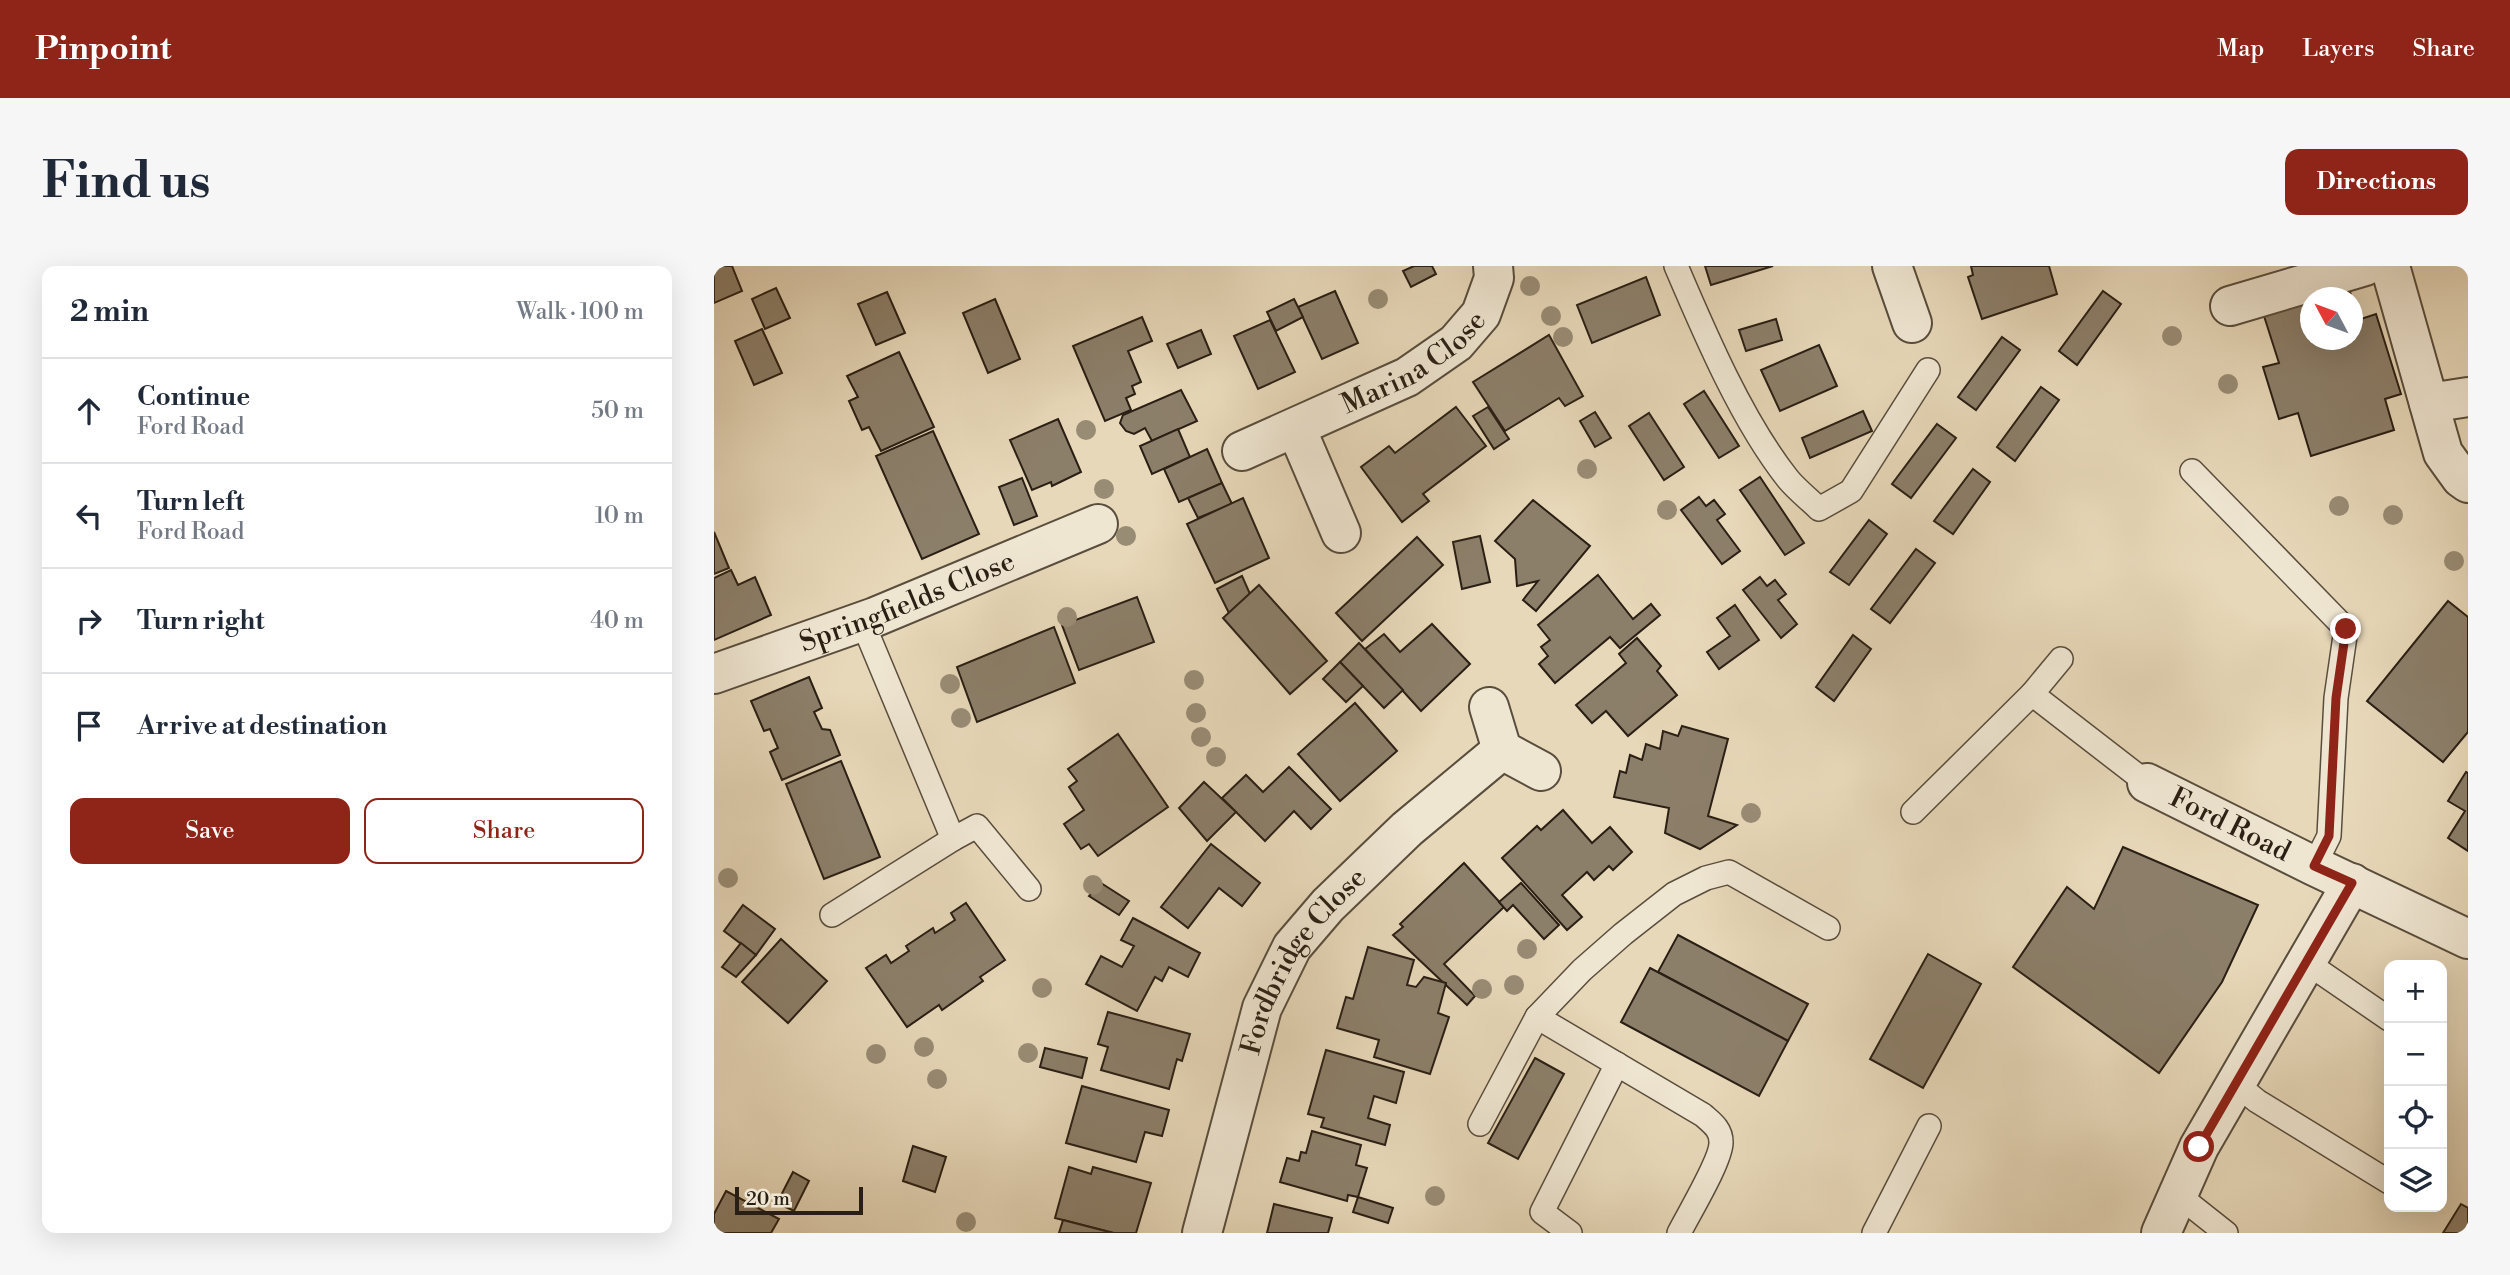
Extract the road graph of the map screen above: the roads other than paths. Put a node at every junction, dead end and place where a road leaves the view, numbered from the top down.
1 (1493, 266) edge
2 (1676, 266) edge
3 (1892, 266) edge
4 (2365, 266) edge
5 (2390, 266) edge
6 (2230, 306) dead end
7 (1912, 323) dead end
8 (1928, 370) dead end
9 (2468, 397) edge
10 (2429, 403) junction
11 (1296, 428) junction
12 (1242, 451) dead end
13 (2192, 471) dead end
14 (2468, 482) edge
15 (1098, 524) dead end
16 (1341, 533) dead end
17 (862, 621) junction
18 (2061, 659) dead end
19 (714, 674) edge
20 (2032, 694) junction
21 (1489, 707) dead end
22 (1502, 750) junction
23 (1541, 771) dead end
24 (2147, 783) joint
25 (1913, 812) dead end
26 (953, 839) junction
27 (2314, 866) junction
28 (2352, 883) junction
29 (1029, 889) dead end
30 (832, 915) dead end
31 (1828, 928) dead end
32 (2468, 939) edge
33 (2306, 962) junction
34 (2384, 1016) edge
35 (1537, 1017) junction
36 (1617, 1064) junction
37 (2235, 1083) junction
38 (1480, 1124) dead end
39 (1928, 1126) dead end
40 (2384, 1179) edge
41 (2178, 1195) junction
42 (1202, 1233) edge
43 (1570, 1233) edge
44 (1679, 1233) edge
45 (1874, 1233) edge
46 (2161, 1233) edge
47 (2226, 1233) edge

1 - 11 street, Marina Close
2 - 8 lane
3 - 7 street
4 - 6 street
5 - 10 street
9 - 10 street
10 - 14 street
11 - 12 street, Marina Close
11 - 16 street
13 - 27 lane
15 - 17 street, Springfields Close
17 - 19 street, Springfields Close
17 - 26 lane
18 - 20 lane
20 - 24 lane
20 - 25 lane
21 - 22 street
22 - 23 street
22 - 42 street, Fordbridge Close
24 - 27 street, Ford Road
26 - 29 lane
26 - 30 lane
27 - 28 street, Ford Road
28 - 32 street, Ford Road
28 - 33 street
31 - 35 lane
33 - 34 lane
33 - 37 street
35 - 36 lane
35 - 38 lane
36 - 43 lane
36 - 44 lane
37 - 40 lane
37 - 41 street
39 - 45 lane
41 - 46 street
41 - 47 lane

